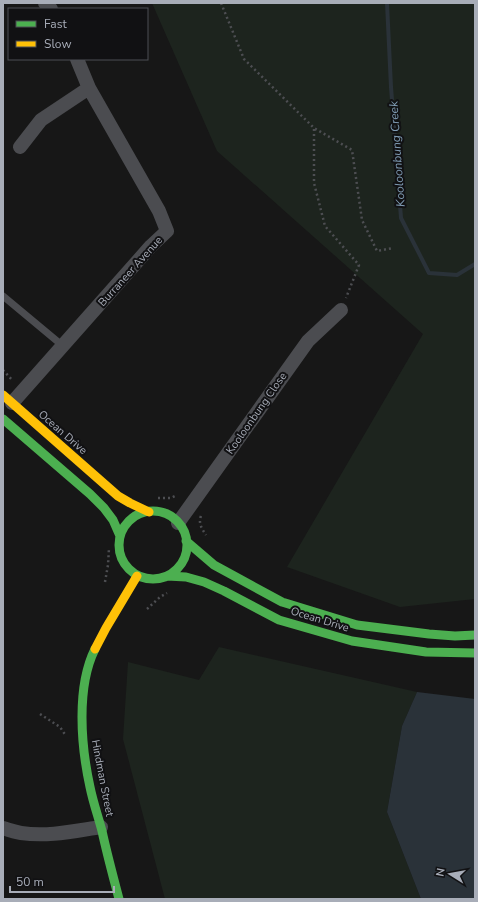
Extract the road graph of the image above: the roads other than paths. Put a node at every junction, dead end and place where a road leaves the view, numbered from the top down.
1 (76, 60) edge
2 (89, 88) junction
3 (20, 147) dead end
4 (3, 296) edge
5 (341, 310) road end
6 (63, 346) junction
7 (7, 399) edge
8 (3, 419) edge
9 (149, 512) junction
10 (178, 523) junction
11 (120, 536) junction
12 (186, 541) junction
13 (137, 576) junction
14 (167, 576) junction
15 (475, 635) edge
16 (475, 653) edge
17 (100, 827) junction
18 (3, 828) edge
19 (119, 899) edge

1 - 2 street, Burraneer Avenue
2 - 3 street
2 - 6 street, Burraneer Avenue
4 - 6 lane
5 - 10 street, Kooloonbung Close
6 - 7 street, Burraneer Avenue
7 - 9 main road, Ocean Drive
8 - 11 main road
9 - 10 main road
9 - 11 main road
10 - 12 main road
11 - 13 main road
12 - 14 main road
12 - 15 main road, Ocean Drive
13 - 14 main road
13 - 17 main road, Hindman Street
14 - 16 main road, Ocean Drive
17 - 18 street
17 - 19 main road, Hindman Street

